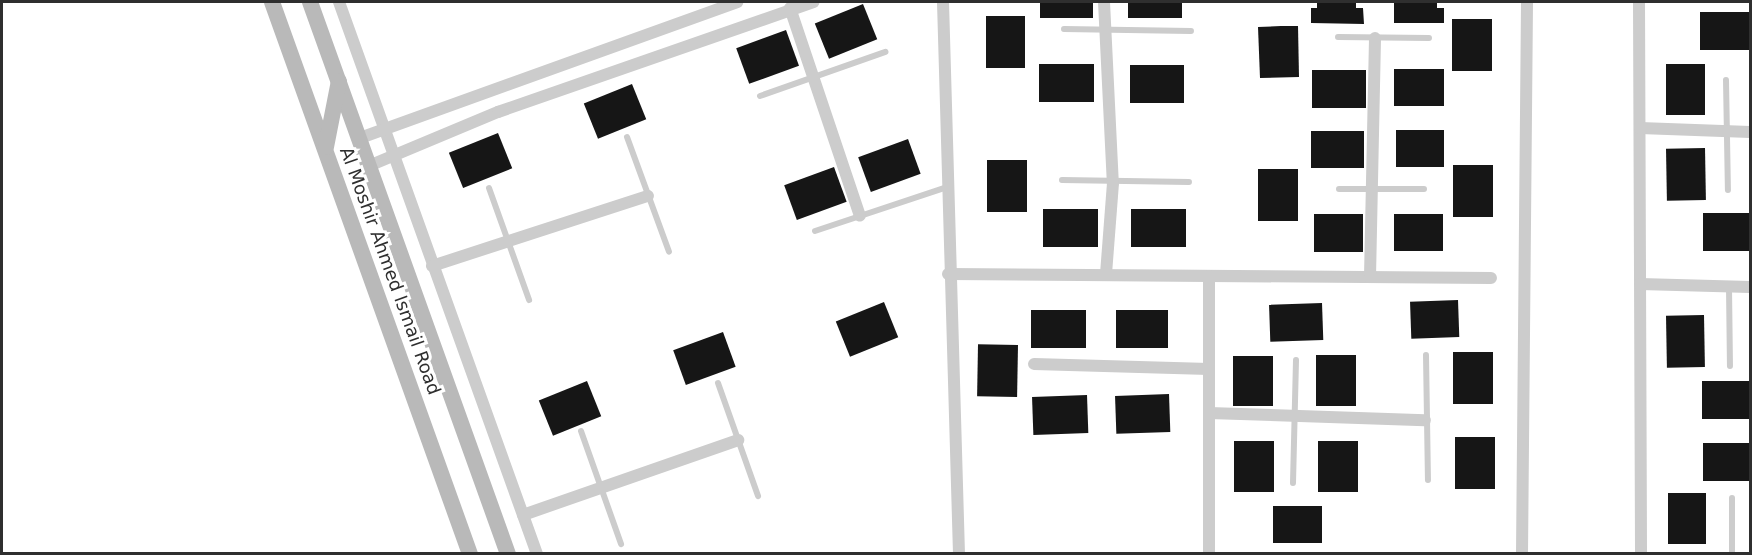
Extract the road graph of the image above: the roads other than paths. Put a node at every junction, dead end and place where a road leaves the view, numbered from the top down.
1 (273, 2) edge
2 (310, 2) edge
3 (339, 2) edge
4 (737, 2) edge
5 (813, 2) edge
6 (943, 2) edge
7 (1104, 2) edge
8 (1527, 2) edge
9 (1638, 2) edge
10 (790, 9) junction
11 (1064, 29) dead end
12 (1191, 31) dead end
13 (1104, 32) junction
14 (1338, 37) dead end
15 (1375, 38) junction
16 (1429, 38) dead end
17 (885, 52) dead end
18 (813, 77) junction
19 (339, 80) junction
20 (1726, 80) dead end
21 (760, 96) dead end
22 (385, 127) junction
23 (1640, 128) junction
24 (1727, 132) junction
25 (1750, 132) edge
26 (627, 137) dead end
27 (360, 138) junction
28 (325, 148) junction
29 (394, 152) junction
30 (371, 165) junction
31 (1062, 180) dead end
32 (1189, 182) dead end
33 (1113, 183) junction
34 (947, 187) junction
35 (489, 188) dead end
36 (1339, 189) dead end
37 (1369, 189) junction
38 (1424, 189) dead end
39 (1728, 190) dead end
40 (648, 196) junction
41 (860, 216) junction
42 (815, 231) dead end
43 (509, 243) junction
44 (669, 252) dead end
45 (432, 266) junction
46 (948, 274) junction
47 (1106, 274) junction
48 (1209, 276) junction
49 (1370, 278) junction
50 (1491, 278) dead end
51 (1640, 284) junction
52 (1729, 287) junction
53 (1750, 287) edge
54 (529, 300) dead end
55 (1426, 355) dead end
56 (1296, 360) dead end
57 (1034, 364) dead end
58 (1730, 366) dead end
59 (1209, 369) junction
60 (718, 383) dead end
61 (1209, 413) junction
62 (1295, 416) junction
63 (1425, 420) junction
64 (581, 431) dead end
65 (738, 440) junction
66 (1428, 480) dead end
67 (1293, 483) dead end
68 (601, 487) junction
69 (758, 496) dead end
70 (1732, 498) dead end
71 (523, 514) junction
72 (621, 544) dead end
73 (470, 554) edge
74 (508, 554) edge
75 (537, 554) edge
76 (959, 554) edge
77 (1209, 554) edge
78 (1522, 554) edge
79 (1641, 554) edge
80 (1731, 554) edge

1 - 28 street, Al Moshir Ahmed Ismail Road
2 - 19 street, Al Moshir Ahmed Ismail Road
3 - 22 street
4 - 22 street
5 - 10 street
6 - 34 street
7 - 13 street
8 - 78 street
9 - 23 street
10 - 18 street
10 - 29 street
11 - 13 lane
12 - 13 lane
13 - 33 street
14 - 15 lane
15 - 16 lane
15 - 37 street
17 - 18 lane
18 - 21 lane
18 - 41 street
19 - 27 street, Al Moshir Ahmed Ismail Road
19 - 28 street
20 - 24 lane
22 - 27 street
22 - 29 street
23 - 24 street
23 - 51 street
24 - 25 street
24 - 39 lane
26 - 40 lane
27 - 30 street, Al Moshir Ahmed Ismail Road
28 - 73 street, Al Moshir Ahmed Ismail Road
29 - 30 street
29 - 45 street
30 - 74 street, Al Moshir Ahmed Ismail Road
31 - 33 lane
32 - 33 lane
33 - 47 street
34 - 41 lane
34 - 46 street
35 - 43 lane
36 - 37 lane
37 - 38 lane
37 - 49 street
40 - 43 street
40 - 44 lane
41 - 42 lane
43 - 45 street
43 - 54 lane
45 - 71 street
46 - 47 street
46 - 76 street
47 - 48 street
48 - 49 street
48 - 59 street
49 - 50 street
51 - 52 street
51 - 79 street
52 - 53 street
52 - 58 lane
55 - 63 lane
56 - 62 lane
57 - 59 street
59 - 61 street
60 - 65 lane
61 - 62 street
61 - 77 street
62 - 63 street
62 - 67 lane
63 - 66 lane
64 - 68 lane
65 - 68 street
65 - 69 lane
68 - 71 street
68 - 72 lane
70 - 80 lane
71 - 75 street

